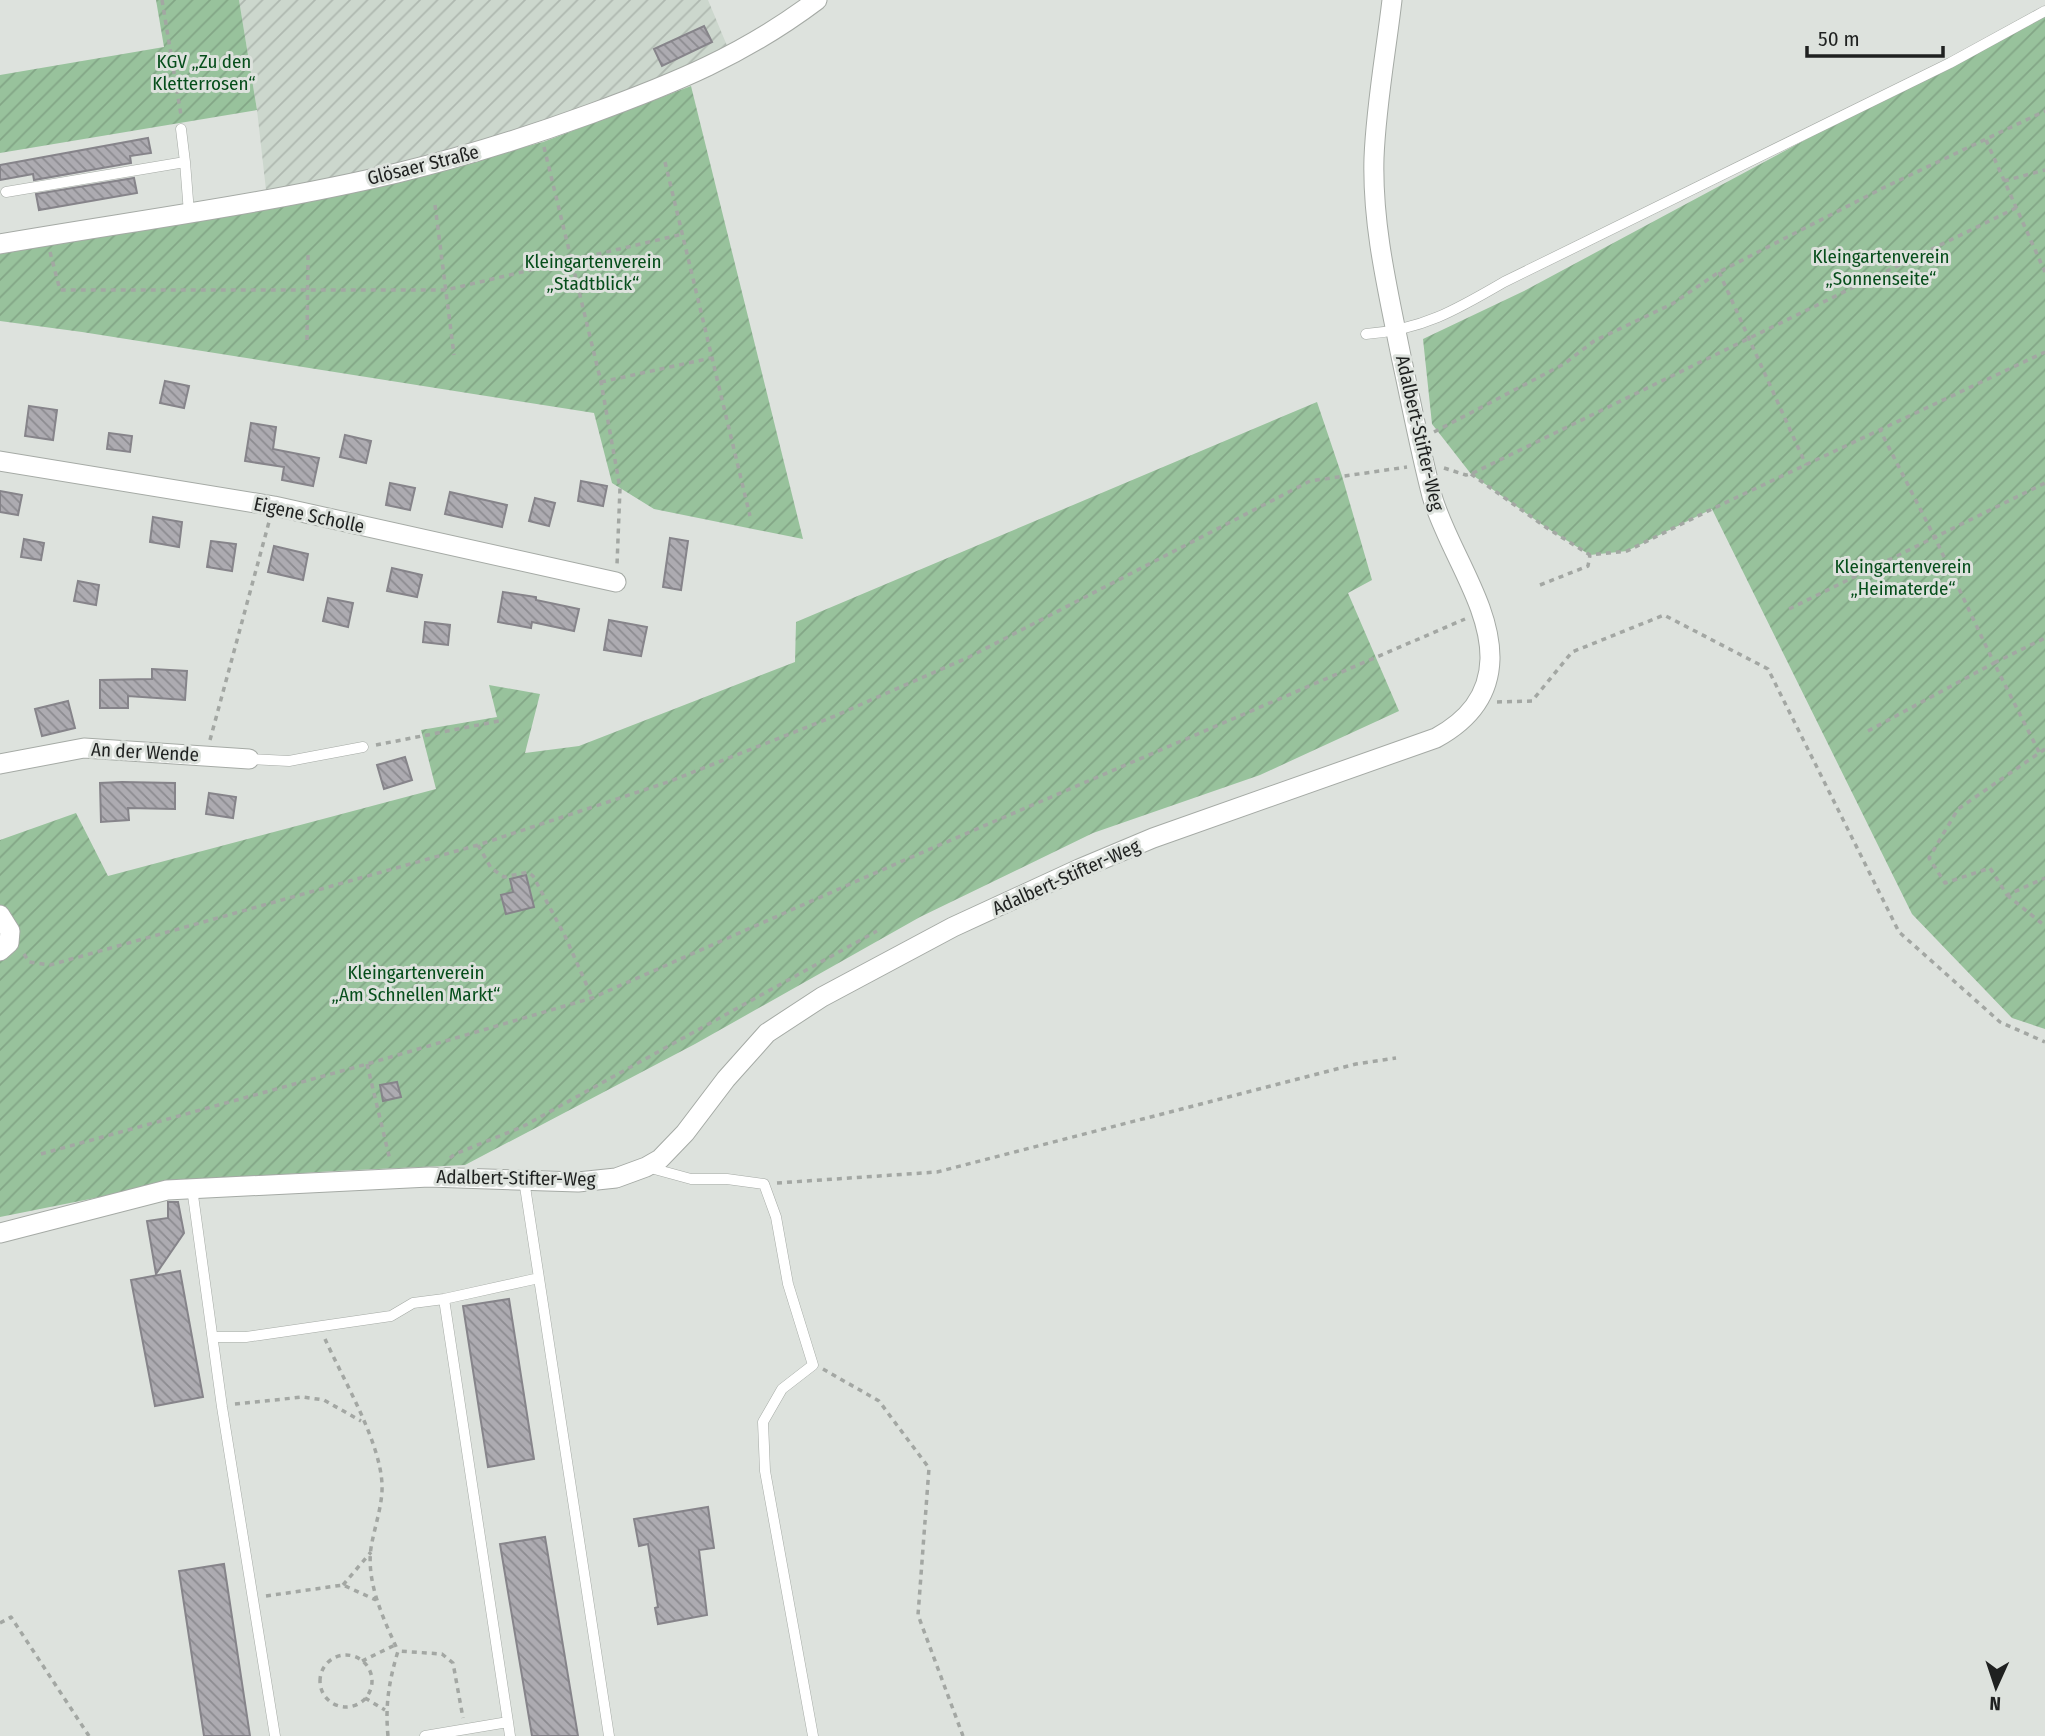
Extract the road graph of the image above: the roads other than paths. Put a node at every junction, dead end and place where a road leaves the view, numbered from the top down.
1 (817, 0) edge
2 (1392, 0) edge
3 (2045, 11) edge
4 (181, 129) road end
5 (185, 162) junction
6 (6, 192) dead end
7 (189, 213) junction
8 (0, 244) edge
9 (1396, 332) junction
10 (1366, 334) dead end
11 (0, 461) edge
12 (616, 582) road end
13 (363, 747) road end
14 (249, 759) joint
15 (0, 764) edge
16 (5, 923) edge
17 (0, 951) edge
18 (646, 1167) junction
19 (524, 1179) junction
20 (192, 1188) junction
21 (0, 1233) edge
22 (539, 1278) junction
23 (444, 1299) junction
24 (214, 1338) junction
25 (508, 1722) junction
26 (275, 1736) edge
27 (425, 1736) edge
28 (510, 1736) edge
29 (609, 1736) edge
30 (813, 1736) edge

1 - 7 street, Glösaer Straße
2 - 9 street, Adalbert-Stifter-Weg
3 - 9 lane
4 - 5 lane
5 - 6 lane
5 - 7 lane
7 - 8 street, Glösaer Straße
9 - 10 lane
9 - 18 street, Adalbert-Stifter-Weg
11 - 12 street, Eigene Scholle
13 - 14 lane
14 - 15 street, An der Wende
16 - 17 street
18 - 19 street, Adalbert-Stifter-Weg
18 - 30 lane
19 - 20 street, Adalbert-Stifter-Weg
19 - 22 lane
20 - 21 street, Adalbert-Stifter-Weg
20 - 24 lane
22 - 23 lane
22 - 29 lane
23 - 24 lane
23 - 25 lane
24 - 26 lane
25 - 27 lane
25 - 28 lane

